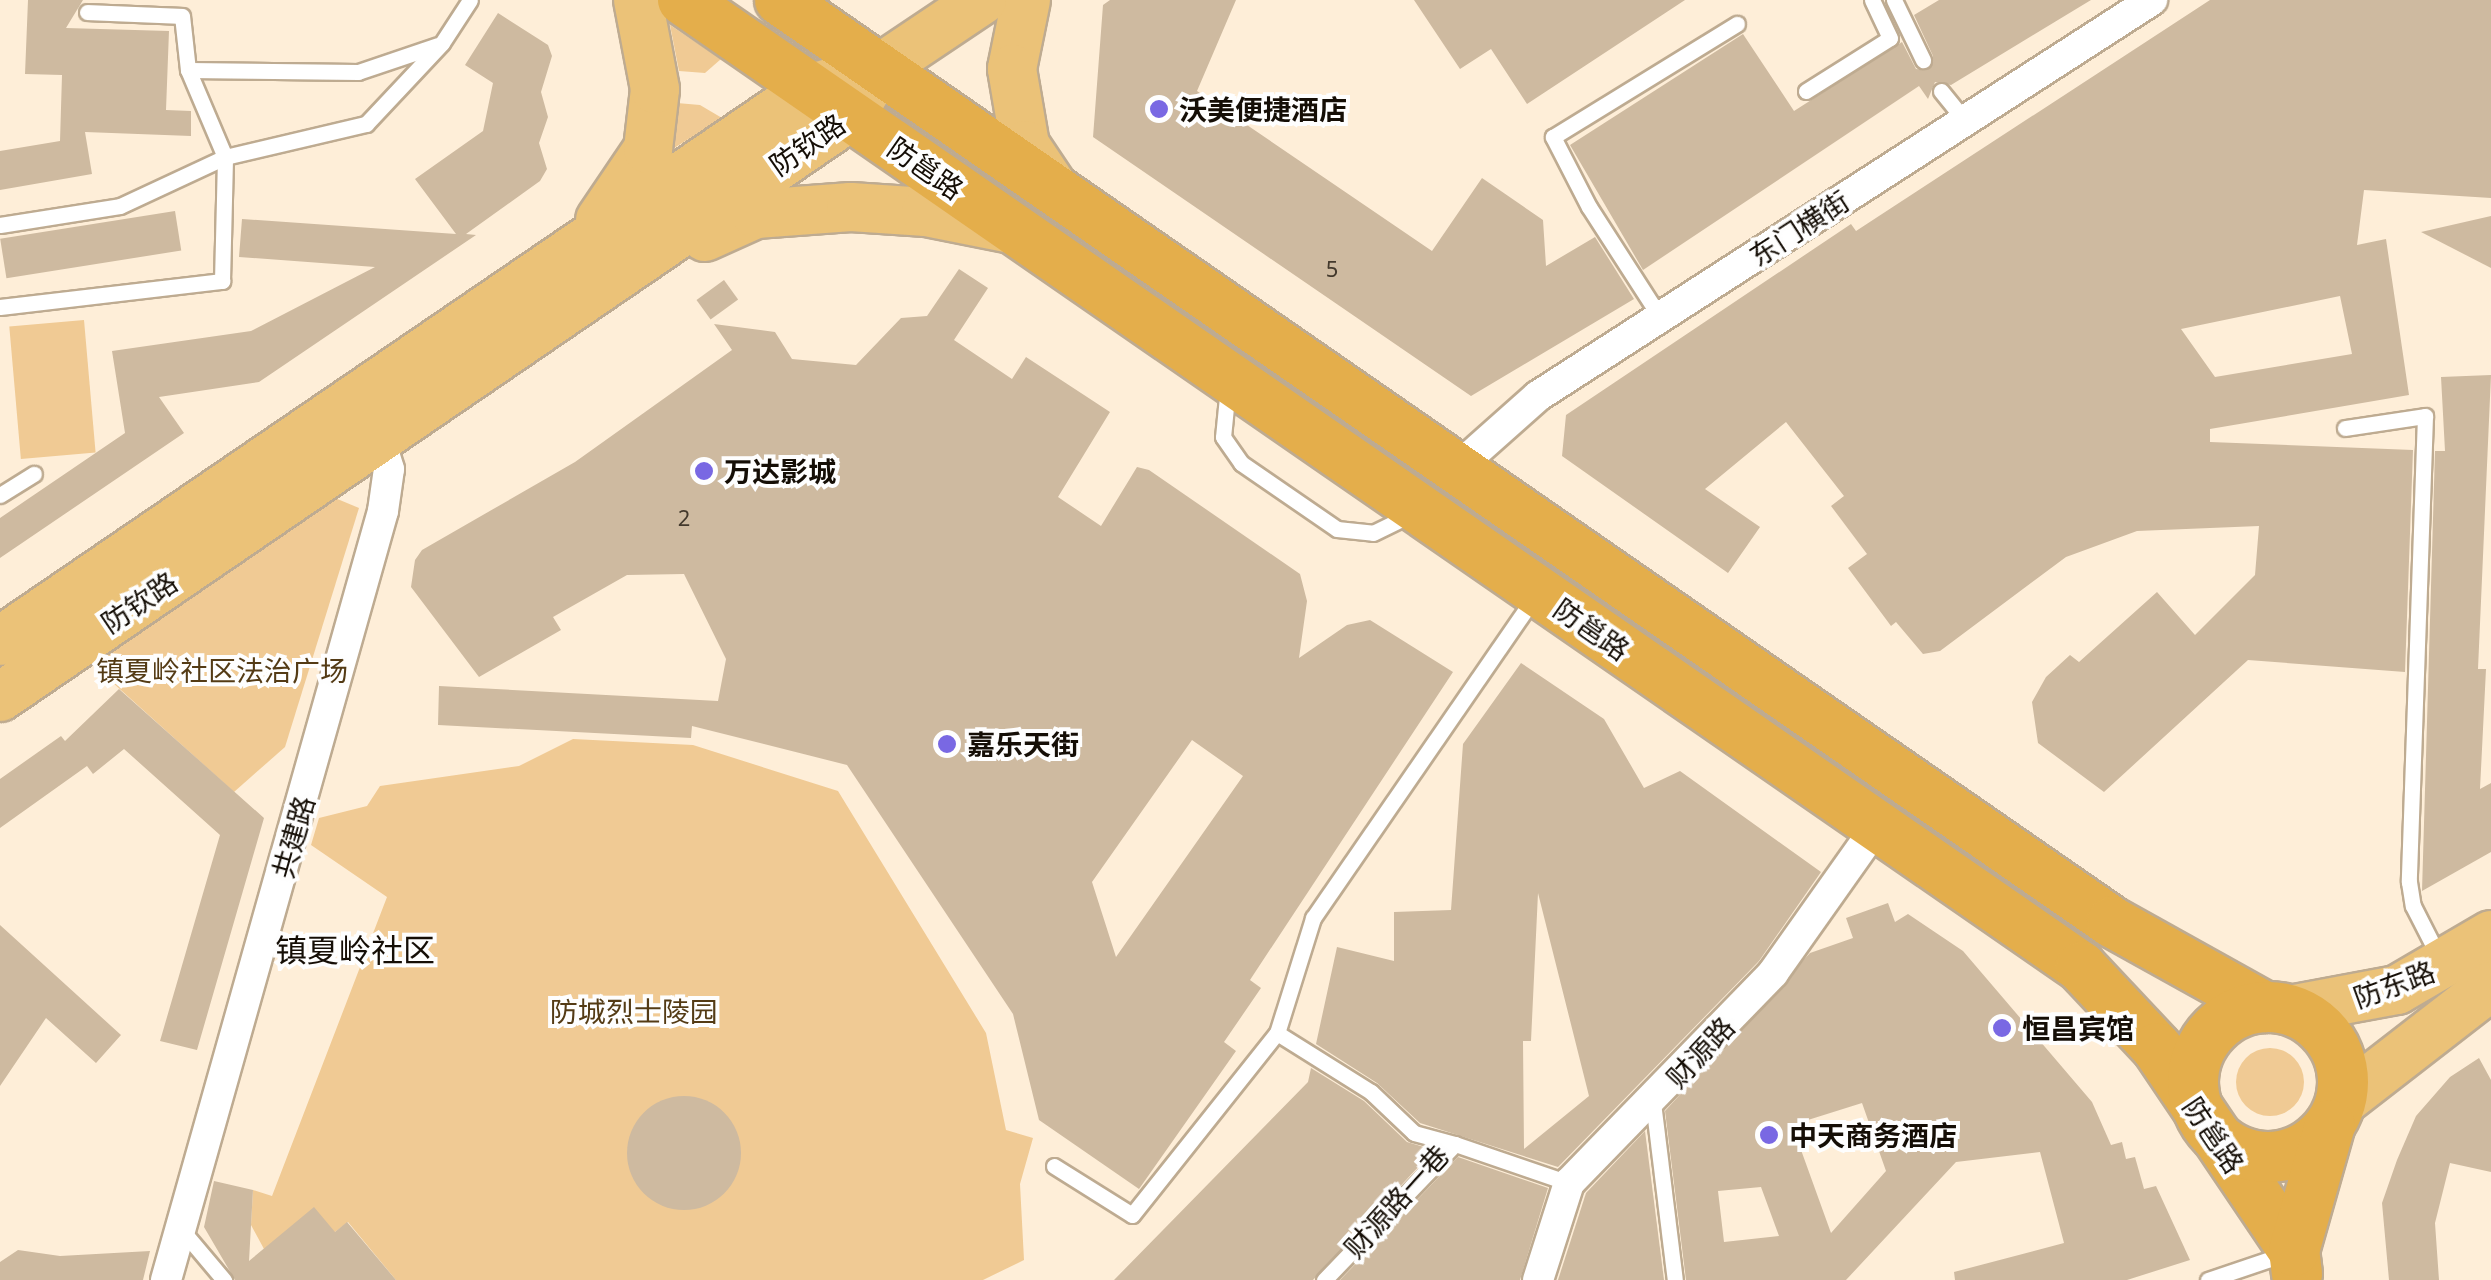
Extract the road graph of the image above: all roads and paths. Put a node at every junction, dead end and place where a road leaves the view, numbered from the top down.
1 (470, 0) edge
2 (638, 0) edge
3 (683, 0) edge
4 (780, 0) edge
5 (982, 0) edge
6 (1026, 0) edge
7 (1872, 0) edge
8 (1894, 0) edge
9 (2152, 0) edge
10 (87, 12) dead end
11 (1737, 24) dead end
12 (442, 43) junction
13 (1923, 60) dead end
14 (879, 69) junction
15 (188, 70) junction
16 (810, 88) junction
17 (1806, 91) dead end
18 (1941, 92) dead end
19 (851, 116) junction
20 (1964, 121) junction
21 (226, 157) junction
22 (1055, 190) junction
23 (0, 225) edge
24 (1016, 230) junction
25 (600, 259) junction
26 (0, 307) edge
27 (1660, 317) junction
28 (369, 417) junction
29 (2345, 428) dead end
30 (1456, 468) junction
31 (34, 474) dead end
32 (0, 495) edge
33 (1538, 592) junction
34 (0, 641) edge
35 (0, 697) edge
36 (1878, 826) junction
37 (2491, 936) edge
38 (2444, 967) junction
39 (2491, 986) edge
40 (2277, 1008) junction
41 (1277, 1033) junction
42 (1653, 1102) junction
43 (2335, 1114) junction
44 (2208, 1128) junction
45 (1455, 1144) junction
46 (1054, 1166) dead end
47 (1569, 1182) junction
48 (179, 1226) junction
49 (2296, 1266) edge
50 (166, 1280) edge
51 (224, 1280) edge
52 (1324, 1280) edge
53 (1538, 1280) edge
54 (1675, 1280) edge
55 (2208, 1280) edge

1 - 12 lane
2 - 25 main road
3 - 16 highway, 防邕路
4 - 14 highway, 防邕路
5 - 14 main road
6 - 22 main road
7 - 17 lane
8 - 13 lane
9 - 20 street, 东门横街
10 - 15 lane
11 - 27 lane
12 - 15 lane
12 - 21 lane
14 - 16 main road, 防钦路
14 - 19 main road, 防钦路
14 - 22 highway, 防邕路
15 - 21 lane
16 - 19 highway, 防邕路
16 - 25 main road, 防钦路
18 - 20 lane
19 - 24 highway, 防邕路
19 - 25 main road, 防钦路
20 - 27 street, 东门横街
21 - 23 lane
21 - 26 lane
22 - 30 highway, 防邕路
24 - 25 main road
24 - 33 highway, 防邕路
25 - 28 main road, 防钦路
27 - 30 street, 东门横街
28 - 34 main road, 防钦路
28 - 35 main road, 防钦路
28 - 48 street, 共建路
29 - 38 lane
30 - 40 highway, 防邕路
31 - 32 lane
33 - 36 highway, 防邕路
33 - 41 lane
36 - 42 street, 财源路
36 - 44 highway, 防邕路
37 - 38 main road, 防东路
38 - 40 main road, 防东路
39 - 43 main road, 防东路
40 - 43 highway
40 - 44 highway
41 - 45 lane, 财源路一巷
41 - 46 lane
42 - 47 street, 财源路
42 - 54 lane
43 - 44 highway
43 - 49 highway
44 - 49 highway, 防邕路
45 - 47 lane
45 - 52 lane, 财源路一巷
47 - 53 street, 财源路
48 - 50 street, 共建路
48 - 51 lane
49 - 55 lane

